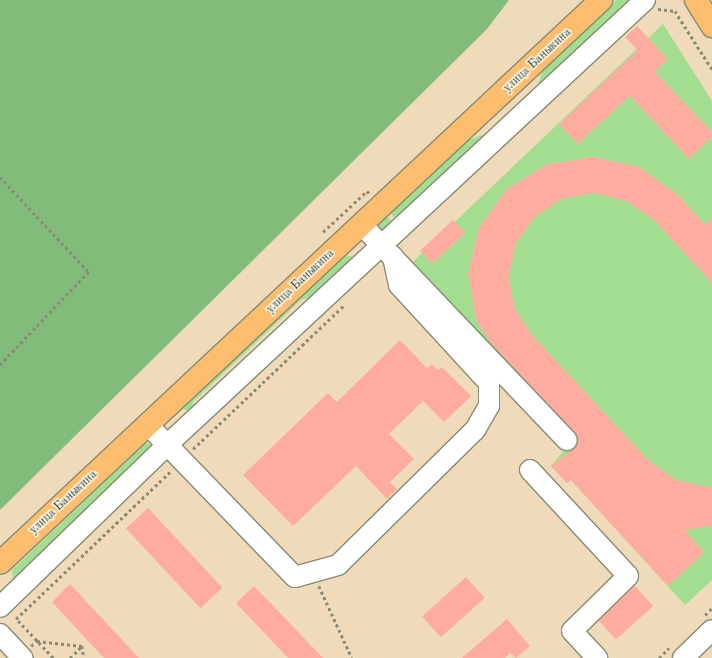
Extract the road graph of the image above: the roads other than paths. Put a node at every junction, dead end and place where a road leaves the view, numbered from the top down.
1 (601, 0) edge
2 (696, 0) edge
3 (650, 5) edge
4 (712, 26) edge
5 (362, 224) junction
6 (388, 251) junction
7 (148, 425) junction
8 (567, 440) dead end
9 (167, 445) junction
10 (530, 470) dead end
11 (0, 563) edge
12 (0, 607) edge
13 (712, 630) edge
14 (0, 634) edge
15 (22, 658) edge
16 (597, 658) edge
17 (683, 658) edge

1 - 5 main road, улица Баныкина
2 - 4 main road
3 - 6 street
5 - 6 street
5 - 7 main road, улица Баныкина
6 - 8 street
6 - 9 street
6 - 9 street
7 - 9 street
7 - 11 main road, улица Баныкина
9 - 12 street
10 - 16 street
13 - 17 street
14 - 15 street

